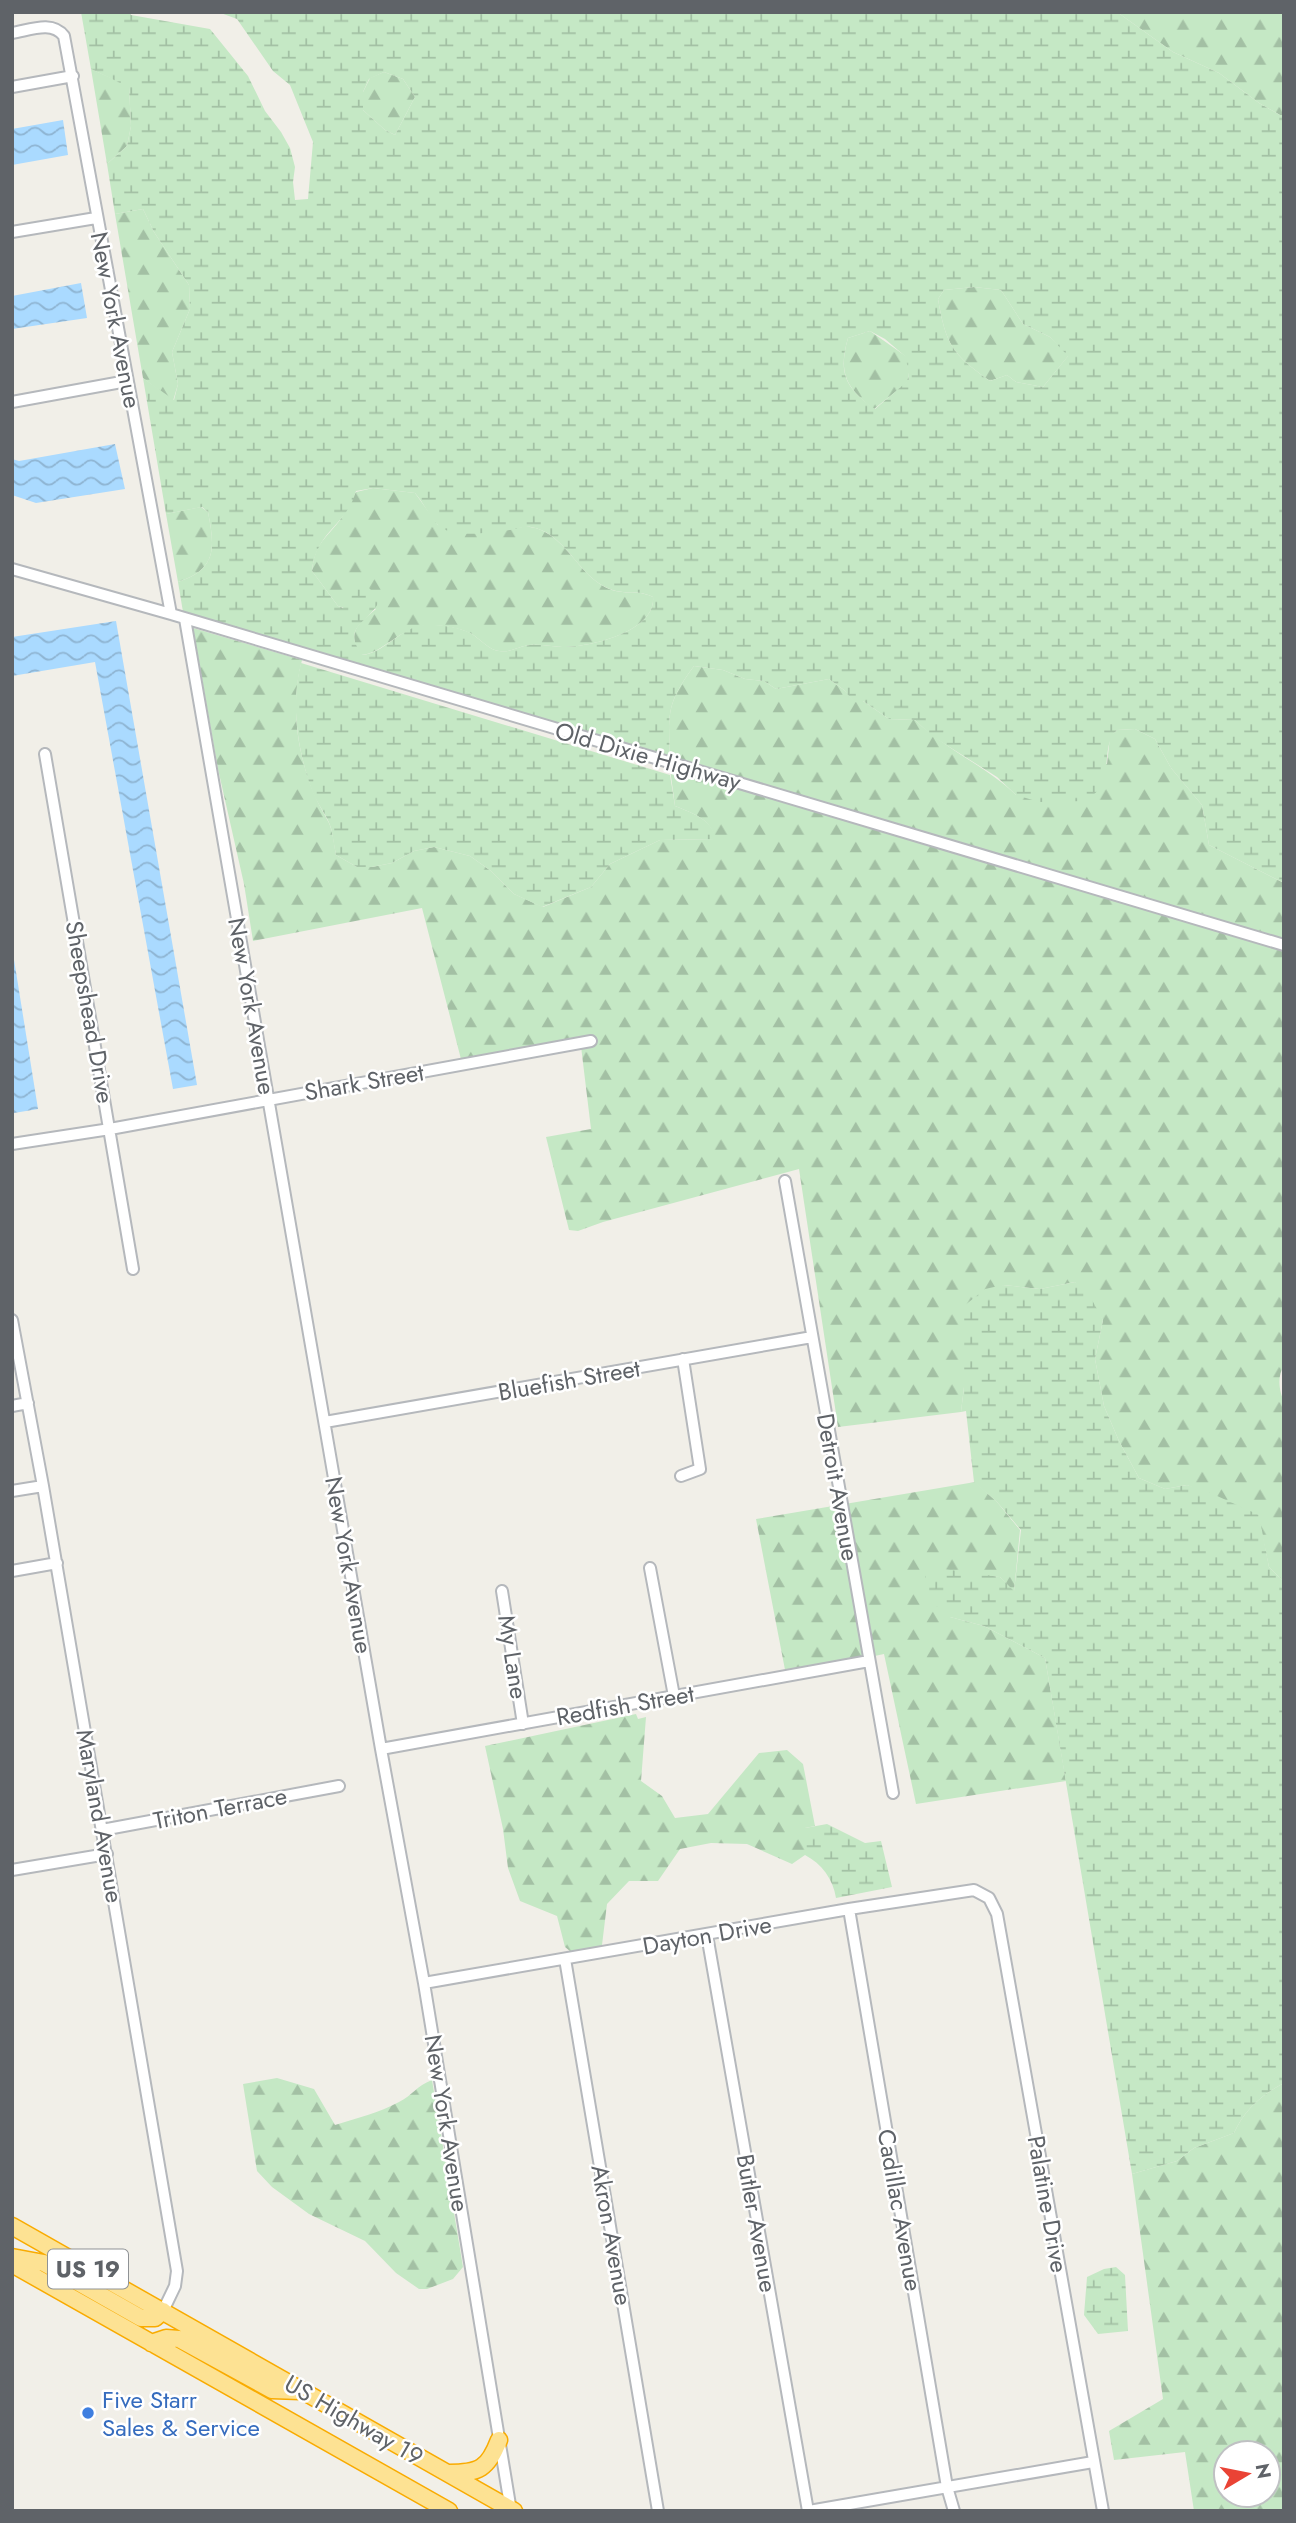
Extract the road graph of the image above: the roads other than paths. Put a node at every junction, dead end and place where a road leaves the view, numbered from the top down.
1 (12, 33) edge
2 (73, 76) junction
3 (12, 87) edge
4 (96, 218) junction
5 (12, 233) edge
6 (127, 381) junction
7 (12, 402) edge
8 (12, 569) edge
9 (171, 614) junction
10 (186, 619) junction
11 (45, 754) dead end
12 (1284, 945) edge
13 (591, 1041) dead end
14 (268, 1100) junction
15 (110, 1129) junction
16 (12, 1144) edge
17 (785, 1181) dead end
18 (133, 1269) dead end
19 (12, 1320) edge
20 (15, 1337) edge
21 (812, 1338) junction
22 (683, 1359) junction
23 (28, 1403) junction
24 (12, 1406) edge
25 (325, 1422) junction
26 (681, 1476) dead end
27 (43, 1486) junction
28 (12, 1491) edge
29 (57, 1563) junction
30 (650, 1568) dead end
31 (12, 1571) edge
32 (502, 1591) dead end
33 (869, 1661) junction
34 (674, 1696) junction
35 (523, 1724) junction
36 (381, 1749) junction
37 (339, 1786) dead end
38 (893, 1793) dead end
39 (102, 1830) junction
40 (107, 1854) junction
41 (12, 1870) edge
42 (989, 1898) joint
43 (849, 1909) junction
44 (707, 1935) junction
45 (565, 1959) junction
46 (424, 1983) junction
47 (12, 2226) edge
48 (12, 2257) edge
49 (12, 2264) edge
50 (163, 2311) junction
51 (151, 2343) junction
52 (303, 2391) junction
53 (499, 2440) junction
54 (1093, 2462) junction
55 (447, 2473) junction
56 (947, 2487) junction
57 (512, 2510) edge
58 (449, 2511) edge
59 (658, 2511) edge
60 (808, 2511) edge
61 (954, 2511) edge
62 (1103, 2511) edge

1 - 2 street, New York Avenue
2 - 3 street
2 - 4 street, New York Avenue
4 - 5 street
4 - 6 street, New York Avenue
6 - 7 street
6 - 9 street, New York Avenue
8 - 9 street, Old Dixie Highway
9 - 10 street, Old Dixie Highway
10 - 12 street, Old Dixie Highway
10 - 14 street, New York Avenue
11 - 15 street, Sheepshead Drive
13 - 14 street, Shark Street
14 - 15 street, Shark Street
14 - 25 street, New York Avenue
15 - 16 street, Shark Street
15 - 18 street, Sheepshead Drive
17 - 21 street, Detroit Avenue
19 - 20 street, Maryland Avenue
20 - 23 street, Maryland Avenue
21 - 22 street, Bluefish Street
21 - 33 street, Detroit Avenue
22 - 25 street, Bluefish Street
22 - 26 street
23 - 24 street
23 - 27 street, Maryland Avenue
25 - 36 street, New York Avenue
27 - 28 street
27 - 29 street, Maryland Avenue
29 - 31 street
29 - 39 street, Maryland Avenue
30 - 34 street
32 - 35 street, My Lane
33 - 34 street, Redfish Street
33 - 38 street, Detroit Avenue
34 - 35 street, Redfish Street
35 - 36 street, Redfish Street
36 - 46 street, New York Avenue
37 - 39 street, Triton Terrace
39 - 40 street, Maryland Avenue
40 - 41 street
40 - 50 street, Maryland Avenue
42 - 43 street, Dayton Drive
42 - 54 street, Palatine Drive
43 - 44 street, Dayton Drive
43 - 56 street, Cadillac Avenue
44 - 45 street, Dayton Drive
44 - 60 street, Butler Avenue
45 - 46 street, Dayton Drive
45 - 59 street, Akron Avenue
46 - 53 street, New York Avenue
47 - 50 highway, US Highway 19 / US 19
48 - 50 highway
49 - 51 highway, US Highway 19 / US 19
50 - 52 highway, US Highway 19 / US 19
51 - 52 highway
51 - 58 highway, US Highway 19 / US 19
52 - 55 highway, US Highway 19 / US 19
53 - 55 highway
53 - 57 street, New York Avenue
54 - 56 street
54 - 62 street, Palatine Drive
55 - 57 highway, US Highway 19 / US 19
56 - 60 street
56 - 61 street, Cadillac Avenue

